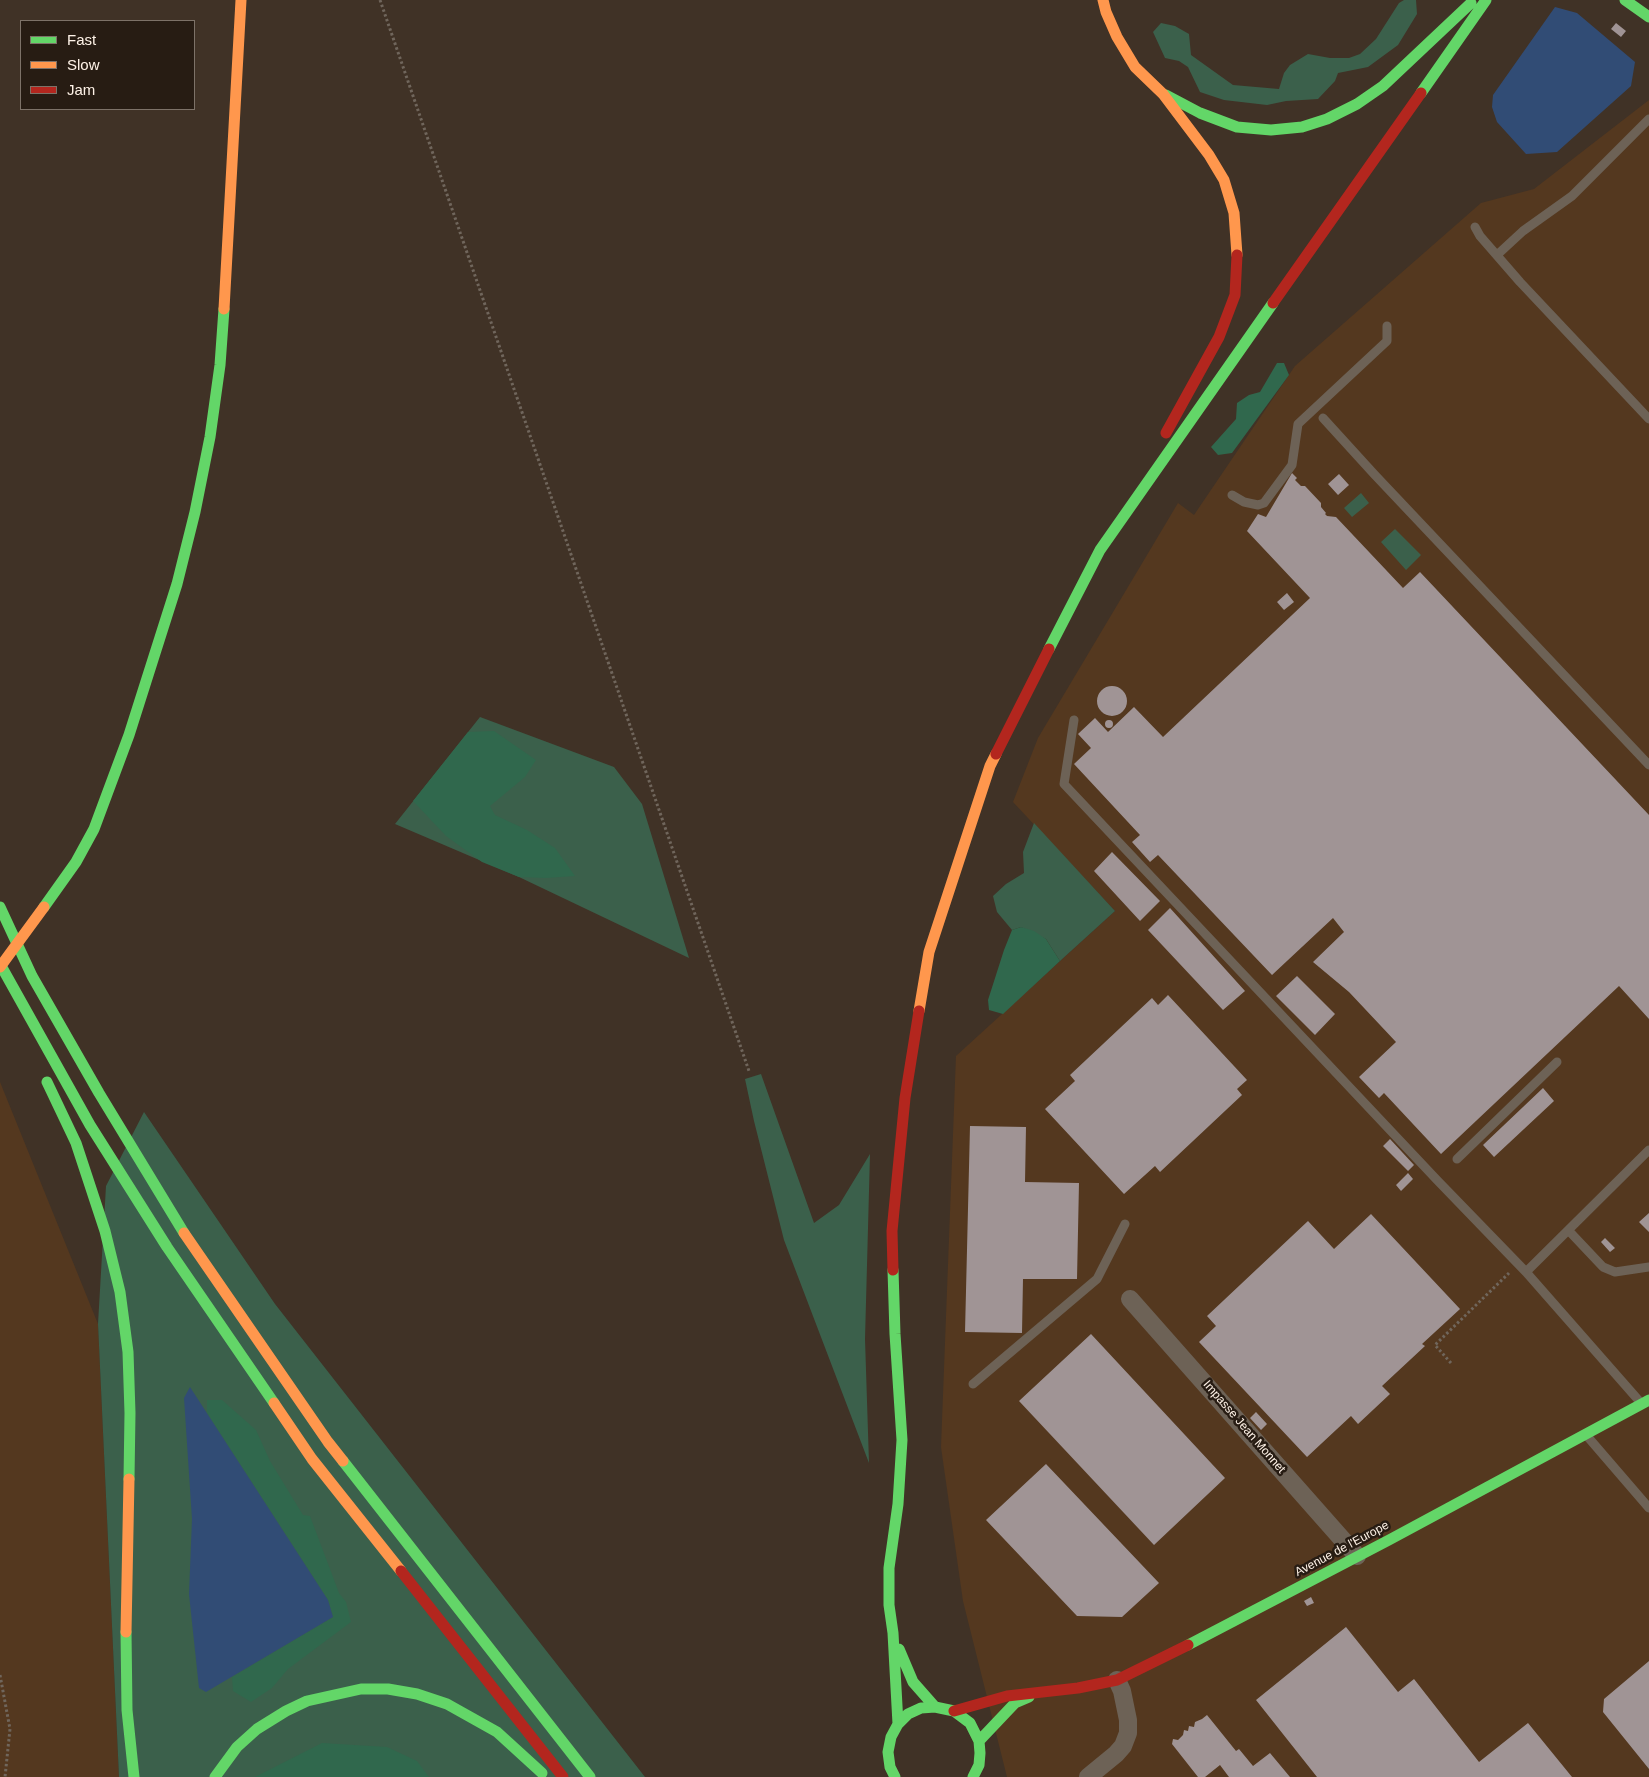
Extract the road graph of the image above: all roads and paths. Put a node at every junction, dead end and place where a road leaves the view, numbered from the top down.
1 (241, 0) edge
2 (380, 0) edge
3 (1103, 0) edge
4 (1474, 0) edge
5 (1486, 0) edge
6 (1625, 0) edge
7 (1649, 17) edge
8 (1163, 94) junction
9 (1649, 119) edge
10 (1475, 226) dead end
11 (1497, 255) junction
12 (1386, 326) dead end
13 (1323, 418) dead end
14 (1649, 419) edge
15 (1232, 495) dead end
16 (1100, 550) junction
17 (1074, 720) dead end
18 (1649, 765) edge
19 (0, 907) edge
20 (0, 966) edge
21 (0, 984) edge
22 (13, 1010) dead end
23 (1558, 1062) dead end
24 (750, 1071) dead end
25 (43, 1072) dead end
26 (1649, 1150) edge
27 (1457, 1160) dead end
28 (1125, 1224) dead end
29 (1568, 1231) junction
30 (1518, 1264) junction
31 (1649, 1267) edge
32 (1526, 1272) junction
33 (1130, 1299) dead end
34 (1451, 1363) dead end
35 (973, 1384) dead end
36 (1645, 1402) edge
37 (1585, 1434) junction
38 (1649, 1508) edge
39 (1357, 1556) junction
40 (892, 1633) junction
41 (0, 1675) edge
42 (1117, 1680) junction
43 (1038, 1693) junction
44 (935, 1707) junction
45 (954, 1711) junction
46 (898, 1724) junction
47 (558, 1735) junction
48 (979, 1741) junction
49 (1093, 1773) edge
50 (5, 1777) edge
51 (134, 1777) edge
52 (215, 1777) edge
53 (546, 1777) edge
54 (563, 1777) edge
55 (590, 1777) edge
56 (594, 1777) edge
57 (895, 1777) edge
58 (973, 1777) edge

1 - 20 main road, bridge
2 - 24 path
3 - 8 main road
4 - 8 main road
5 - 16 main road
6 - 7 main road
8 - 16 main road
9 - 11 lane
10 - 11 lane
11 - 14 lane
12 - 15 lane
13 - 18 lane
16 - 40 main road
17 - 30 lane
19 - 47 main road
20 - 54 main road
21 - 22 main road
23 - 27 lane
25 - 51 main road
26 - 29 lane
28 - 35 lane
29 - 31 lane
29 - 32 lane
30 - 32 lane
30 - 34 path
32 - 36 lane
33 - 39 street, Impasse Jean Monnet
36 - 37 main road, Avenue de l'Europe
37 - 38 lane
37 - 39 main road, Avenue de l'Europe
39 - 42 main road, Avenue de l'Europe
40 - 44 main road
40 - 46 main road
41 - 50 path
42 - 43 main road, Avenue de l'Europe
42 - 49 street
43 - 45 main road
43 - 48 main road
44 - 45 main road
44 - 46 main road
45 - 48 main road
46 - 57 main road
47 - 55 main road
47 - 56 main road
48 - 58 main road
52 - 53 main road

